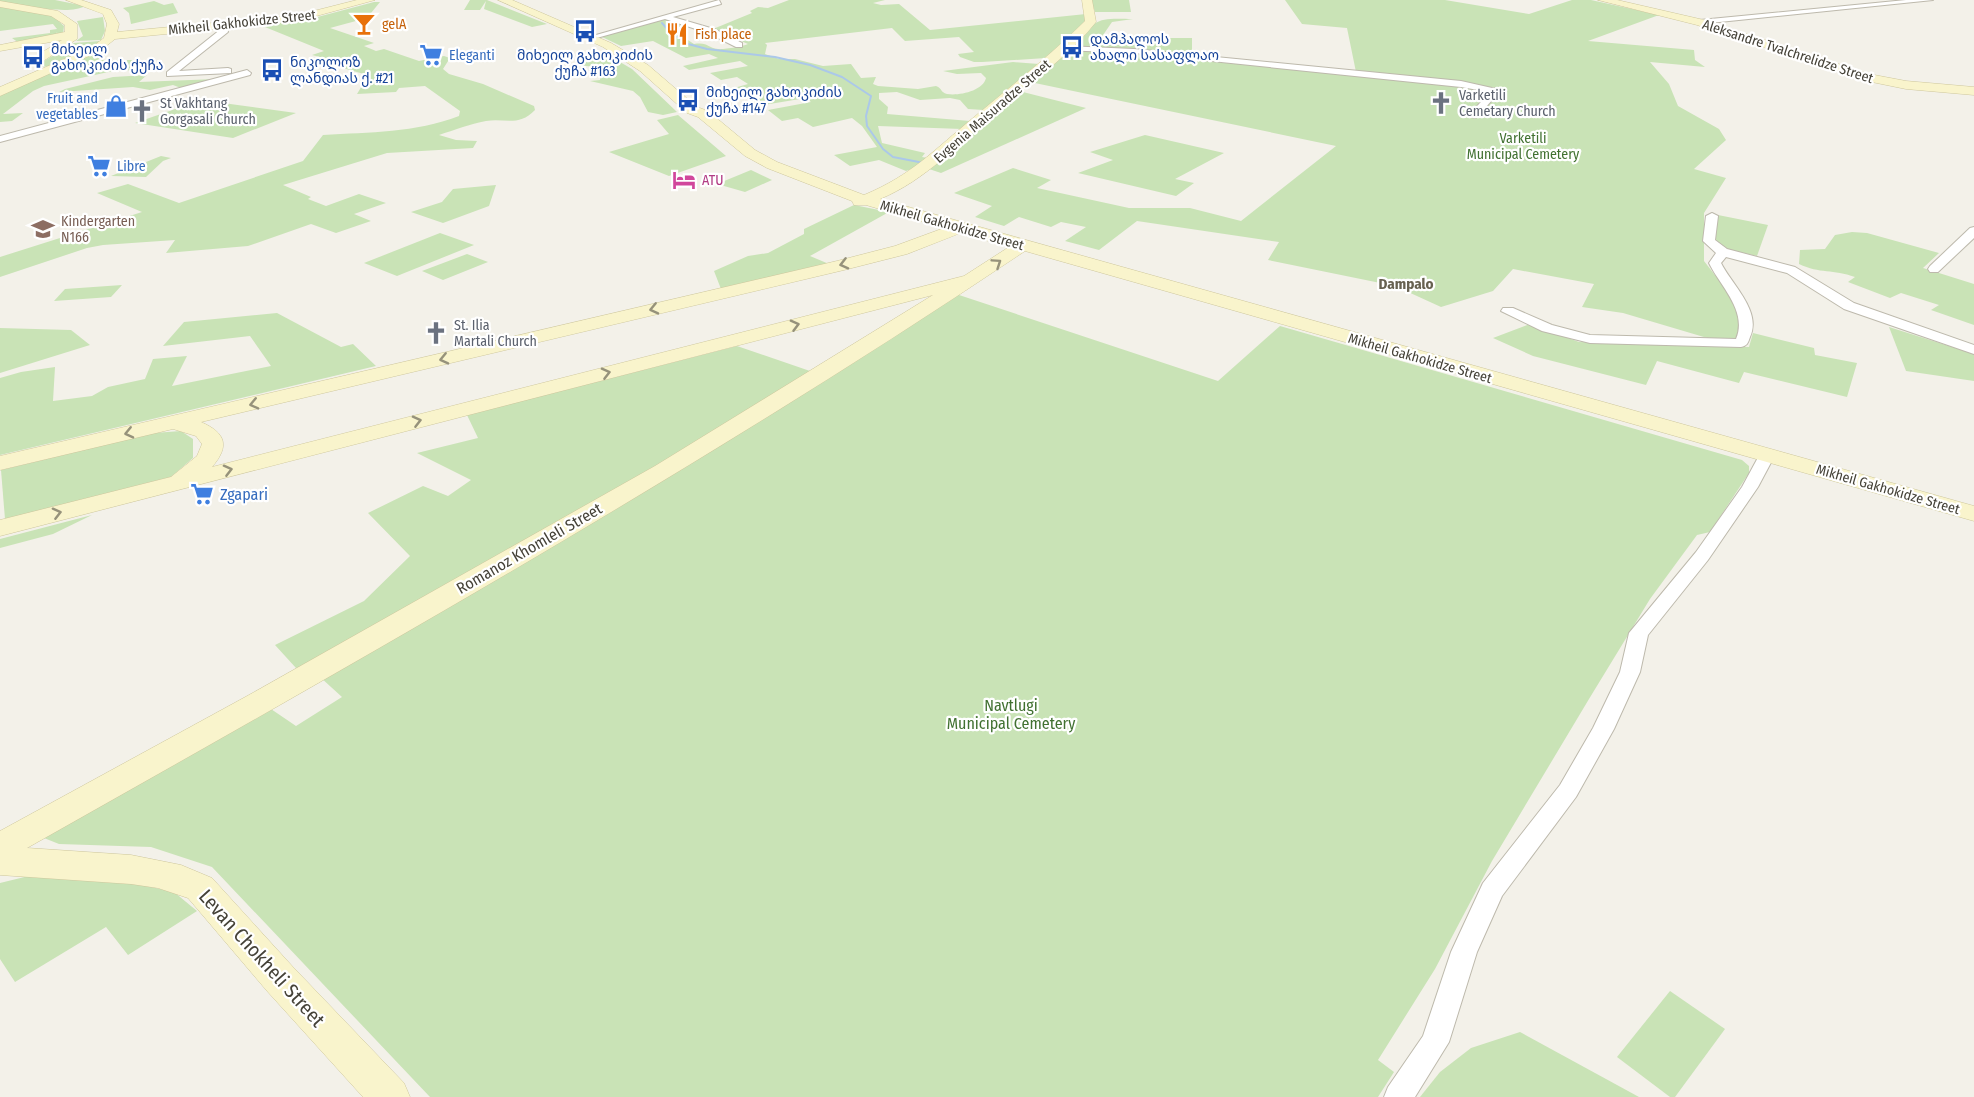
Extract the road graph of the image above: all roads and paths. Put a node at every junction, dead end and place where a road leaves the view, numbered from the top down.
1 (71, 0) edge
2 (370, 0) edge
3 (503, 0) edge
4 (1087, 0) edge
5 (1603, 0) edge
6 (1929, 0) edge
7 (718, 2) dead end
8 (0, 4) edge
9 (90, 4) junction
10 (54, 13) junction
11 (110, 16) junction
12 (666, 17) junction
13 (1700, 22) junction
14 (77, 23) junction
15 (223, 26) junction
16 (111, 36) junction
17 (593, 37) junction
18 (739, 45) dead end
19 (0, 48) edge
20 (1065, 48) junction
21 (27, 66) junction
22 (54, 68) junction
23 (0, 80) edge
24 (1974, 91) edge
25 (0, 92) edge
26 (1474, 115) dead end
27 (0, 139) edge
28 (866, 201) junction
29 (1712, 216) dead end
30 (961, 227) junction
31 (1974, 231) edge
32 (1023, 245) junction
33 (1723, 252) junction
34 (1934, 269) dead end
35 (904, 307) junction
36 (1508, 311) dead end
37 (1974, 350) edge
38 (175, 423) junction
39 (1767, 455) junction
40 (0, 464) edge
41 (171, 484) junction
42 (1974, 514) edge
43 (0, 528) edge
44 (2, 841) edge
45 (390, 1097) edge
46 (1398, 1097) edge

1 - 9 street
2 - 15 street, Mikheil Gakhokidze Street
3 - 17 street, Mikheil Gakhokidze Street
4 - 20 street, Evgenia Maisuradze Street
5 - 13 street, Aleksandre Tvalchrelidze Street
6 - 13 street
7 - 12 street
8 - 10 street
9 - 10 street
9 - 11 street
10 - 14 street
11 - 14 street
11 - 16 street
12 - 17 street
12 - 18 street
13 - 24 street, Aleksandre Tvalchrelidze Street
14 - 19 street
14 - 21 street
15 - 16 street, Mikheil Gakhokidze Street
15 - 27 street
16 - 22 street
17 - 28 street, Mikheil Gakhokidze Street
20 - 26 street
20 - 28 street, Evgenia Maisuradze Street
21 - 22 street
21 - 23 street
22 - 25 street
28 - 30 street, Mikheil Gakhokidze Street
29 - 33 street
30 - 32 street, Mikheil Gakhokidze Street
30 -> 38 street
31 - 34 street
35 -> 32 street
32 - 39 street, Mikheil Gakhokidze Street
33 - 36 street
33 - 37 street
41 -> 35 street
35 - 44 street, Romanoz Khomleli Street
38 -> 40 street
38 - 41 street
39 - 42 street, Mikheil Gakhokidze Street
39 - 46 street
43 -> 41 street
44 - 45 street, Levan Chokheli Street

